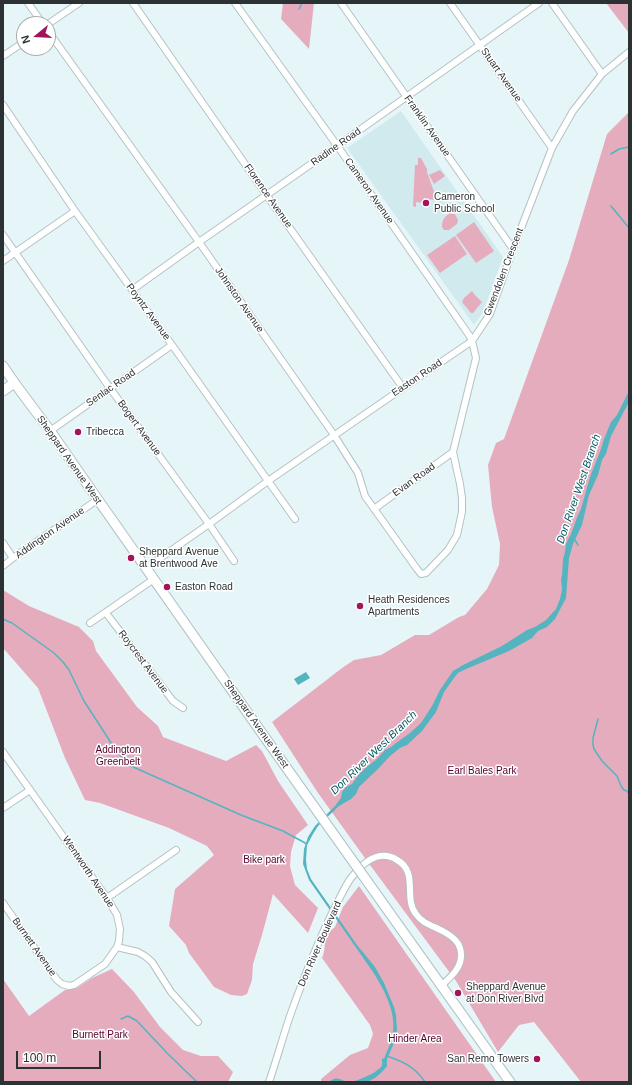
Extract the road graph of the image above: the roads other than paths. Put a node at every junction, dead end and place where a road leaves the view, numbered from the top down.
1 (28, 3) edge
2 (79, 3) edge
3 (133, 3) edge
4 (235, 3) edge
5 (341, 3) edge
6 (450, 3) edge
7 (539, 3) edge
8 (552, 3) edge
9 (37, 16) edge
10 (56, 19) edge
11 (56, 42) edge
12 (479, 45) junction
13 (16, 47) edge
14 (629, 52) edge
15 (3, 56) edge
16 (602, 74) junction
17 (407, 96) junction
18 (3, 105) edge
19 (337, 146) junction
20 (552, 148) junction
21 (267, 194) junction
22 (75, 212) junction
23 (3, 235) edge
24 (199, 242) junction
25 (513, 249) junction
26 (15, 252) junction
27 (3, 261) edge
28 (132, 290) junction
29 (472, 341) junction
30 (172, 345) junction
31 (3, 366) edge
32 (14, 383) junction
33 (403, 388) junction
34 (110, 389) junction
35 (3, 391) edge
36 (50, 431) junction
37 (334, 435) junction
38 (453, 452) junction
39 (268, 481) junction
40 (97, 500) junction
41 (374, 508) junction
42 (294, 519) dead end
43 (209, 524) junction
44 (3, 543) edge
45 (13, 558) junction
46 (234, 561) dead end
47 (3, 566) edge
48 (146, 568) junction
49 (154, 579) junction
50 (106, 613) junction
51 (90, 623) dead end
52 (182, 708) dead end
53 (3, 752) edge
54 (30, 790) junction
55 (3, 808) edge
56 (176, 850) dead end
57 (107, 898) junction
58 (3, 903) edge
59 (117, 947) junction
60 (68, 986) joint
61 (441, 986) junction
62 (198, 1022) dead end
63 (269, 1082) edge
64 (510, 1082) edge

1 - 9 street
2 - 10 street
3 - 21 street, Florence Avenue
4 - 19 street, Cameron Avenue
5 - 17 street, Franklin Avenue
6 - 12 street, Stuart Avenue
7 - 12 street, Radine Road
8 - 16 street
11 - 24 street, Johnston Avenue
12 - 17 street, Radine Road
12 - 20 street, Stuart Avenue
13 - 15 street
14 - 16 street, Gwendolen Crescent
16 - 20 street, Gwendolen Crescent
17 - 19 street, Radine Road
17 - 25 street, Franklin Avenue
18 - 22 street, Poyntz Avenue
19 - 21 street, Radine Road
19 - 29 street, Cameron Avenue
20 - 25 street, Gwendolen Crescent
21 - 24 street, Radine Road
21 - 33 street, Florence Avenue
22 - 26 street
22 - 28 street, Poyntz Avenue
23 - 26 street, Bogert Avenue
24 - 28 street, Radine Road
24 - 37 street, Johnston Avenue
25 - 29 street, Gwendolen Crescent
26 - 27 street
26 - 34 street, Bogert Avenue
28 - 30 street, Poyntz Avenue
29 - 33 street, Easton Road
29 - 38 street
30 - 34 street, Senlac Road
30 - 39 street, Poyntz Avenue
31 - 32 main road, Sheppard Avenue West
32 - 35 main road
32 - 36 main road, Sheppard Avenue West
33 - 37 street, Easton Road
34 - 36 street, Senlac Road
34 - 43 street, Bogert Avenue
36 - 40 main road, Sheppard Avenue West
37 - 39 street, Easton Road
37 - 41 street, Johnston Avenue
38 - 41 street, Evan Road
38 - 41 street, Johnston Avenue
39 - 42 street, Poyntz Avenue
39 - 43 street, Easton Road
40 - 45 street, Addington Avenue
40 - 48 main road, Sheppard Avenue West
43 - 46 street, Bogert Avenue
43 - 48 street, Easton Road
44 - 45 street
45 - 47 street, Addington Avenue
48 - 49 main road, Sheppard Avenue West
49 - 50 street
49 - 61 main road, Sheppard Avenue West, bridge
50 - 51 street
50 - 52 street, Roycrest Avenue
53 - 54 street, Wentworth Avenue
54 - 55 street
54 - 57 street, Wentworth Avenue
56 - 57 street
57 - 59 street, Wentworth Avenue
58 - 60 street, Burnett Avenue
59 - 60 street, Wentworth Avenue
59 - 62 street
61 - 63 street, Don River Boulevard
61 - 64 main road, Sheppard Avenue West

